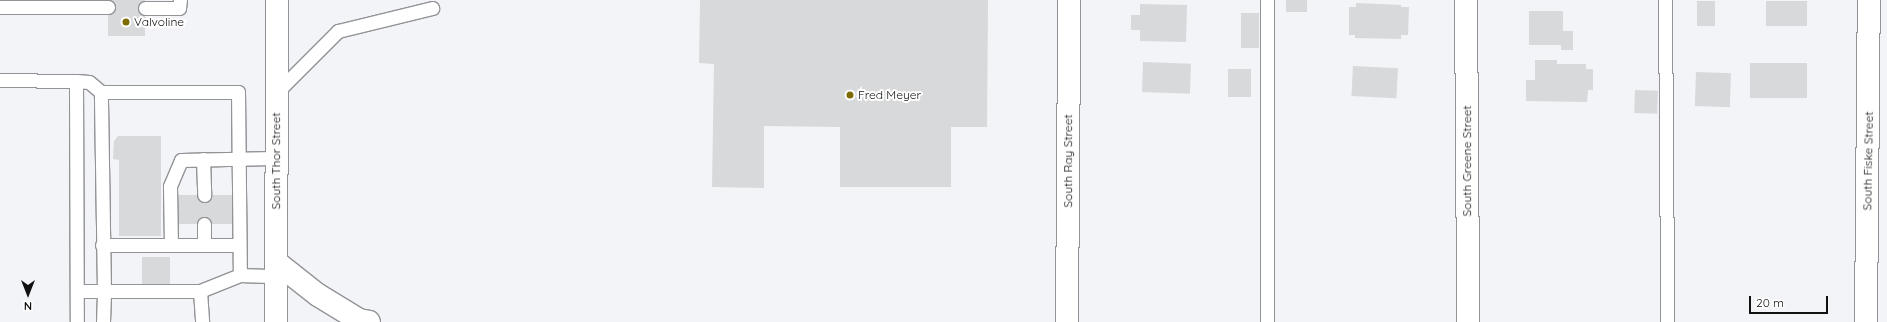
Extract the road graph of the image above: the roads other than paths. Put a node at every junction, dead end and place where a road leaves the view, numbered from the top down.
1 (180, 0) edge
2 (277, 0) edge
3 (1069, 0) edge
4 (1267, 0) edge
5 (1466, 0) edge
6 (1665, 0) edge
7 (1869, 0) edge
8 (0, 7) edge
9 (108, 7) dead end
10 (145, 8) dead end
11 (432, 8) dead end
12 (0, 80) edge
13 (76, 81) junction
14 (101, 92) junction
15 (276, 93) junction
16 (240, 158) junction
17 (274, 158) junction
18 (203, 159) junction
19 (204, 195) dead end
20 (204, 224) dead end
21 (102, 245) junction
22 (171, 245) junction
23 (204, 245) junction
24 (239, 245) junction
25 (276, 269) junction
26 (240, 275) junction
27 (77, 291) junction
28 (104, 291) junction
29 (200, 291) junction
30 (77, 322) edge
31 (103, 322) edge
32 (202, 322) edge
33 (276, 322) edge
34 (369, 322) edge
35 (1067, 322) edge
36 (1267, 322) edge
37 (1468, 322) edge
38 (1667, 322) edge
39 (1866, 322) edge

1 - 10 lane
2 - 15 street, South Thor Street
3 - 35 street, South Ray Street
4 - 36 lane
5 - 37 street, South Greene Street
6 - 38 lane
7 - 39 street, South Fiske Street
8 - 9 lane
11 - 15 lane
12 - 13 lane
13 - 14 lane
13 - 27 lane
14 - 16 lane
14 - 21 lane
15 - 17 street, South Thor Street
16 - 17 lane
16 - 18 lane
16 - 24 lane
17 - 25 street, South Thor Street
18 - 19 lane
18 - 22 lane
20 - 23 lane
21 - 22 lane
21 - 28 lane
22 - 23 lane
23 - 24 lane
24 - 26 lane
25 - 26 lane
25 - 33 street, South Thor Street
25 - 34 street
26 - 29 lane
27 - 28 lane
27 - 30 lane
28 - 29 lane
28 - 31 lane
29 - 32 lane

